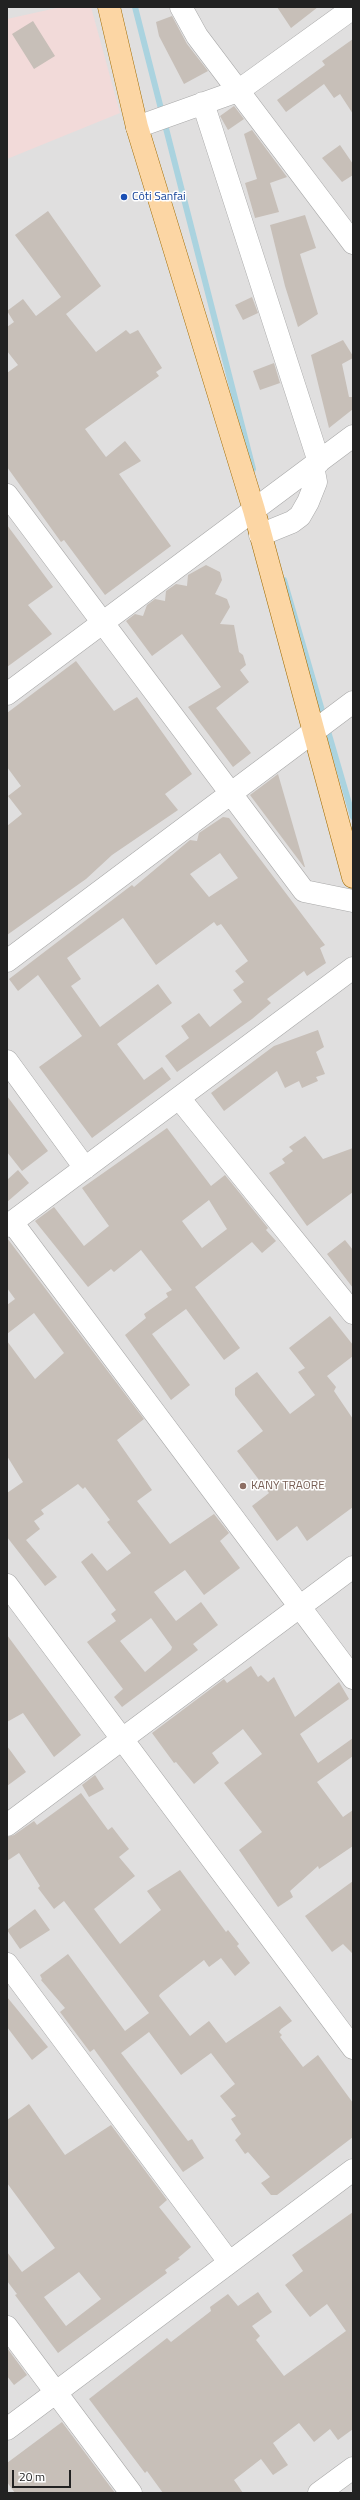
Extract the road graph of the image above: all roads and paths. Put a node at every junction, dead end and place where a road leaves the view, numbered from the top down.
1 (109, 7) edge
2 (181, 7) edge
3 (353, 8) edge
4 (238, 91) junction
5 (203, 103) junction
6 (137, 127) junction
7 (353, 243) edge
8 (353, 436) edge
9 (316, 464) junction
10 (7, 495) edge
11 (254, 510) junction
12 (260, 535) junction
13 (104, 622) junction
14 (7, 694) edge
15 (353, 702) edge
16 (313, 733) junction
17 (231, 794) junction
18 (353, 877) edge
19 (353, 901) edge
20 (7, 961) edge
21 (353, 968) edge
22 (7, 1061) edge
23 (179, 1098) junction
24 (85, 1168) junction
25 (9, 1224) edge
26 (351, 1307) edge
27 (353, 1567) edge
28 (7, 1584) edge
29 (300, 1606) junction
30 (353, 1678) edge
31 (123, 1739) junction
32 (7, 1825) edge
33 (7, 1964) edge
34 (353, 2048) edge
35 (353, 2170) edge
36 (229, 2262) junction
37 (7, 2327) edge
38 (55, 2392) junction
39 (7, 2429) edge
40 (353, 2468) edge
41 (131, 2493) edge
42 (319, 2493) edge

1 - 6 main road
2 - 4 street
3 - 4 street
4 - 5 street
4 - 7 street
5 - 6 street
5 - 9 street
6 - 11 main road
8 - 9 street
9 - 11 street
9 - 12 street
10 - 13 street
11 - 12 main road
11 - 13 street
12 - 16 main road
13 - 14 street
13 - 17 street
15 - 16 street
16 - 17 street
16 - 18 main road
17 - 19 street
17 - 20 street
21 - 23 street
22 - 24 street
23 - 24 street
23 - 26 street
24 - 25 street
25 - 29 street
27 - 29 street
28 - 31 street
29 - 30 street
29 - 31 street
31 - 32 street
31 - 34 street
33 - 36 street
35 - 36 street
36 - 38 street
37 - 38 street
38 - 39 street
38 - 41 street
40 - 42 street

